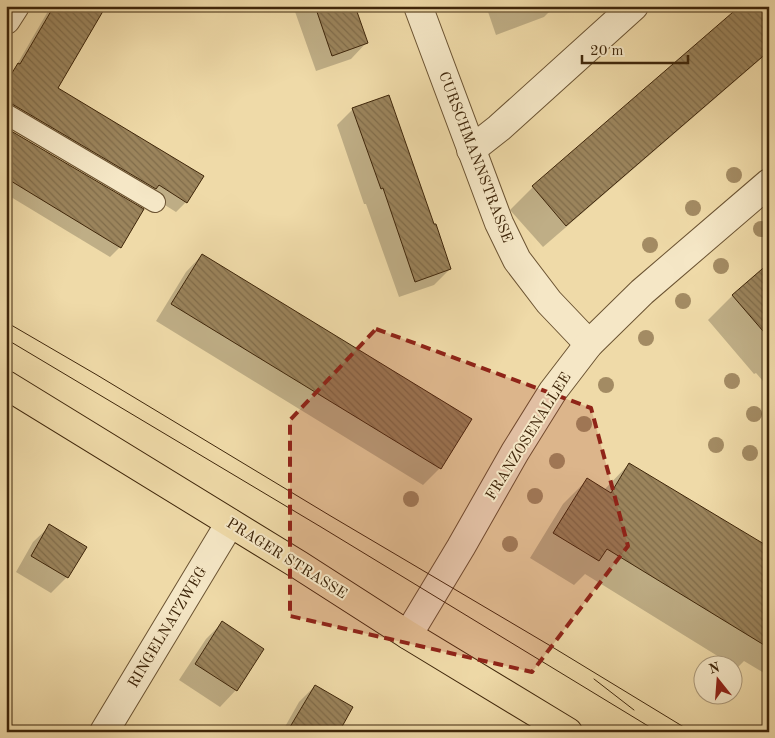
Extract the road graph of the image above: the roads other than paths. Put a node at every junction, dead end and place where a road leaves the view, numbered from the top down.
1 (15, 6) edge
2 (418, 6) edge
3 (634, 6) edge
4 (6, 20) edge
5 (6, 114) edge
6 (471, 150) junction
7 (769, 183) edge
8 (155, 202) dead end
9 (589, 344) junction
10 (6, 385) edge
11 (230, 523) junction
12 (408, 635) junction
13 (104, 732) edge
14 (568, 732) edge

1 - 4 street
2 - 6 street, CURSCHMANNSTRASSE
3 - 6 street
5 - 8 lane
6 - 9 street, CURSCHMANNSTRASSE
7 - 9 street, FRANZOSENALLEE
9 - 12 street, FRANZOSENALLEE
10 - 11 main road, PRAGER STRASSE
11 - 12 main road, PRAGER STRASSE
11 - 13 street, RINGELNATZWEG
12 - 14 main road, PRAGER STRASSE

